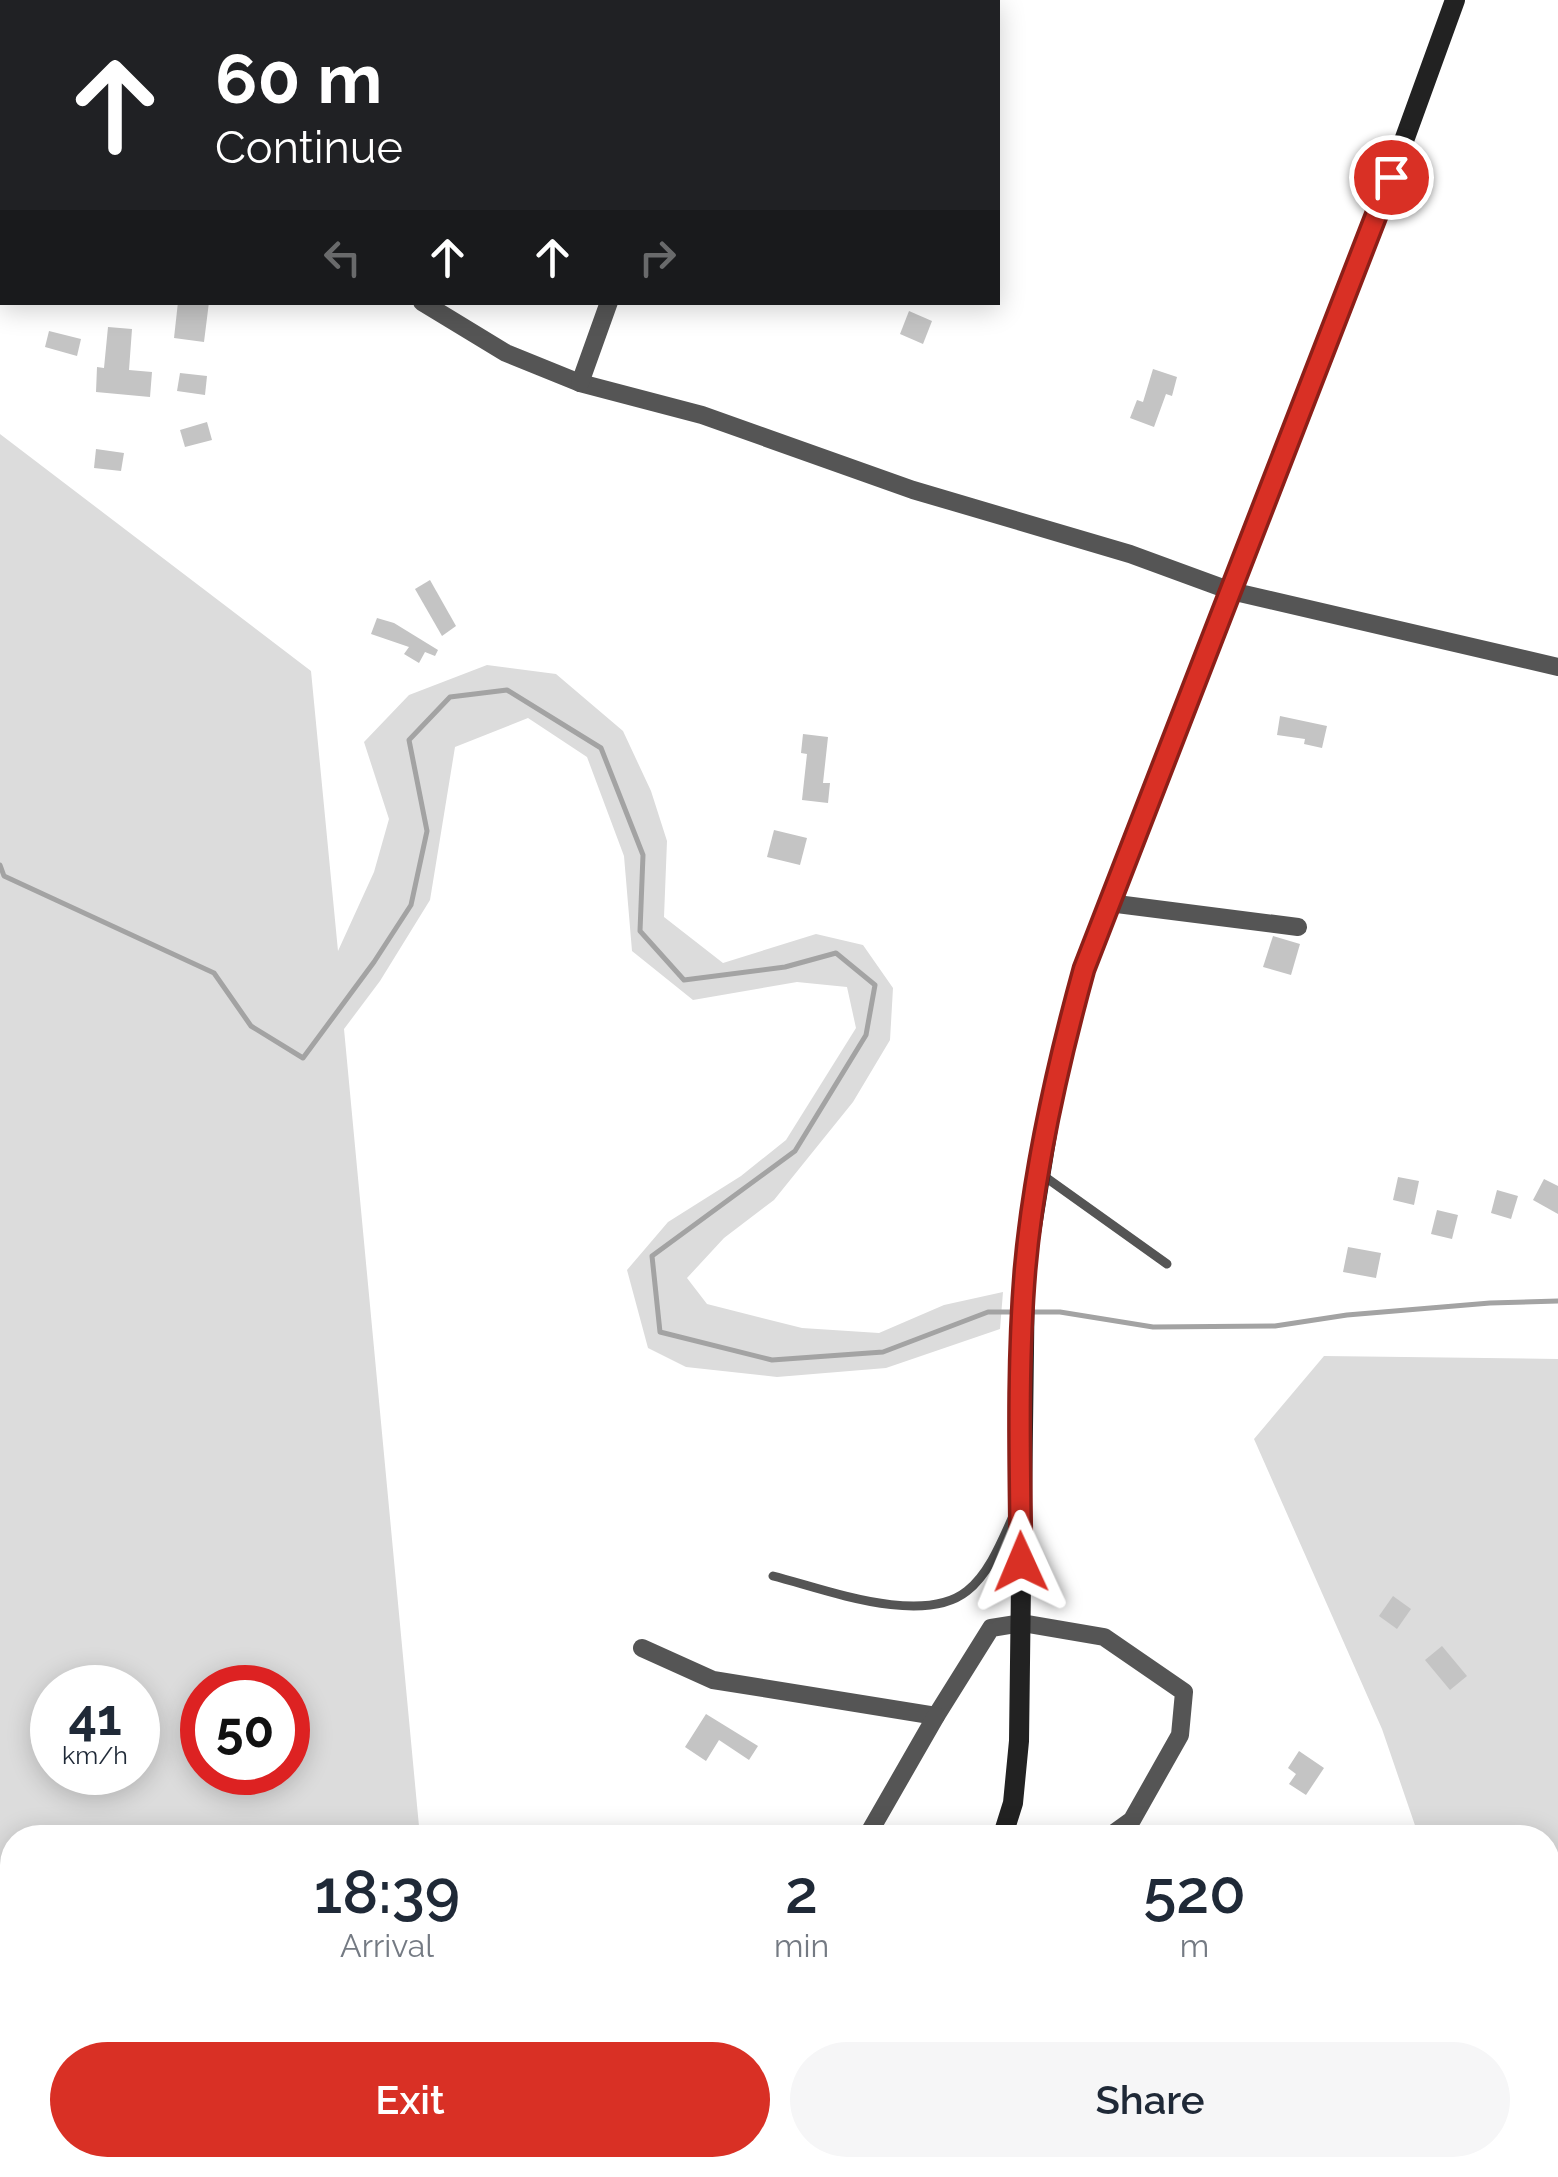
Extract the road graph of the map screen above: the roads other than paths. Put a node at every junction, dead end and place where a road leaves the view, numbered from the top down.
1 (1455, 0) edge
2 (427, 305) edge
3 (608, 305) edge
4 (580, 382) junction
5 (1231, 591) junction
6 (1558, 667) edge
7 (1109, 903) junction
8 (1298, 926) dead end
9 (1039, 1173) junction
10 (1167, 1264) dead end
11 (1020, 1500) junction
12 (773, 1576) dead end
13 (1022, 1624) junction
14 (642, 1648) dead end
15 (936, 1716) junction
16 (873, 1825) edge
17 (1009, 1825) edge
18 (1125, 1825) edge

1 - 5 main road
2 - 4 street
3 - 4 street
4 - 5 street
5 - 6 street
5 - 7 main road
7 - 8 street
7 - 9 main road
9 - 10 lane
9 - 11 main road
11 - 12 lane
11 - 13 main road
13 - 15 street
13 - 17 main road
13 - 18 street
14 - 15 street
15 - 16 street

